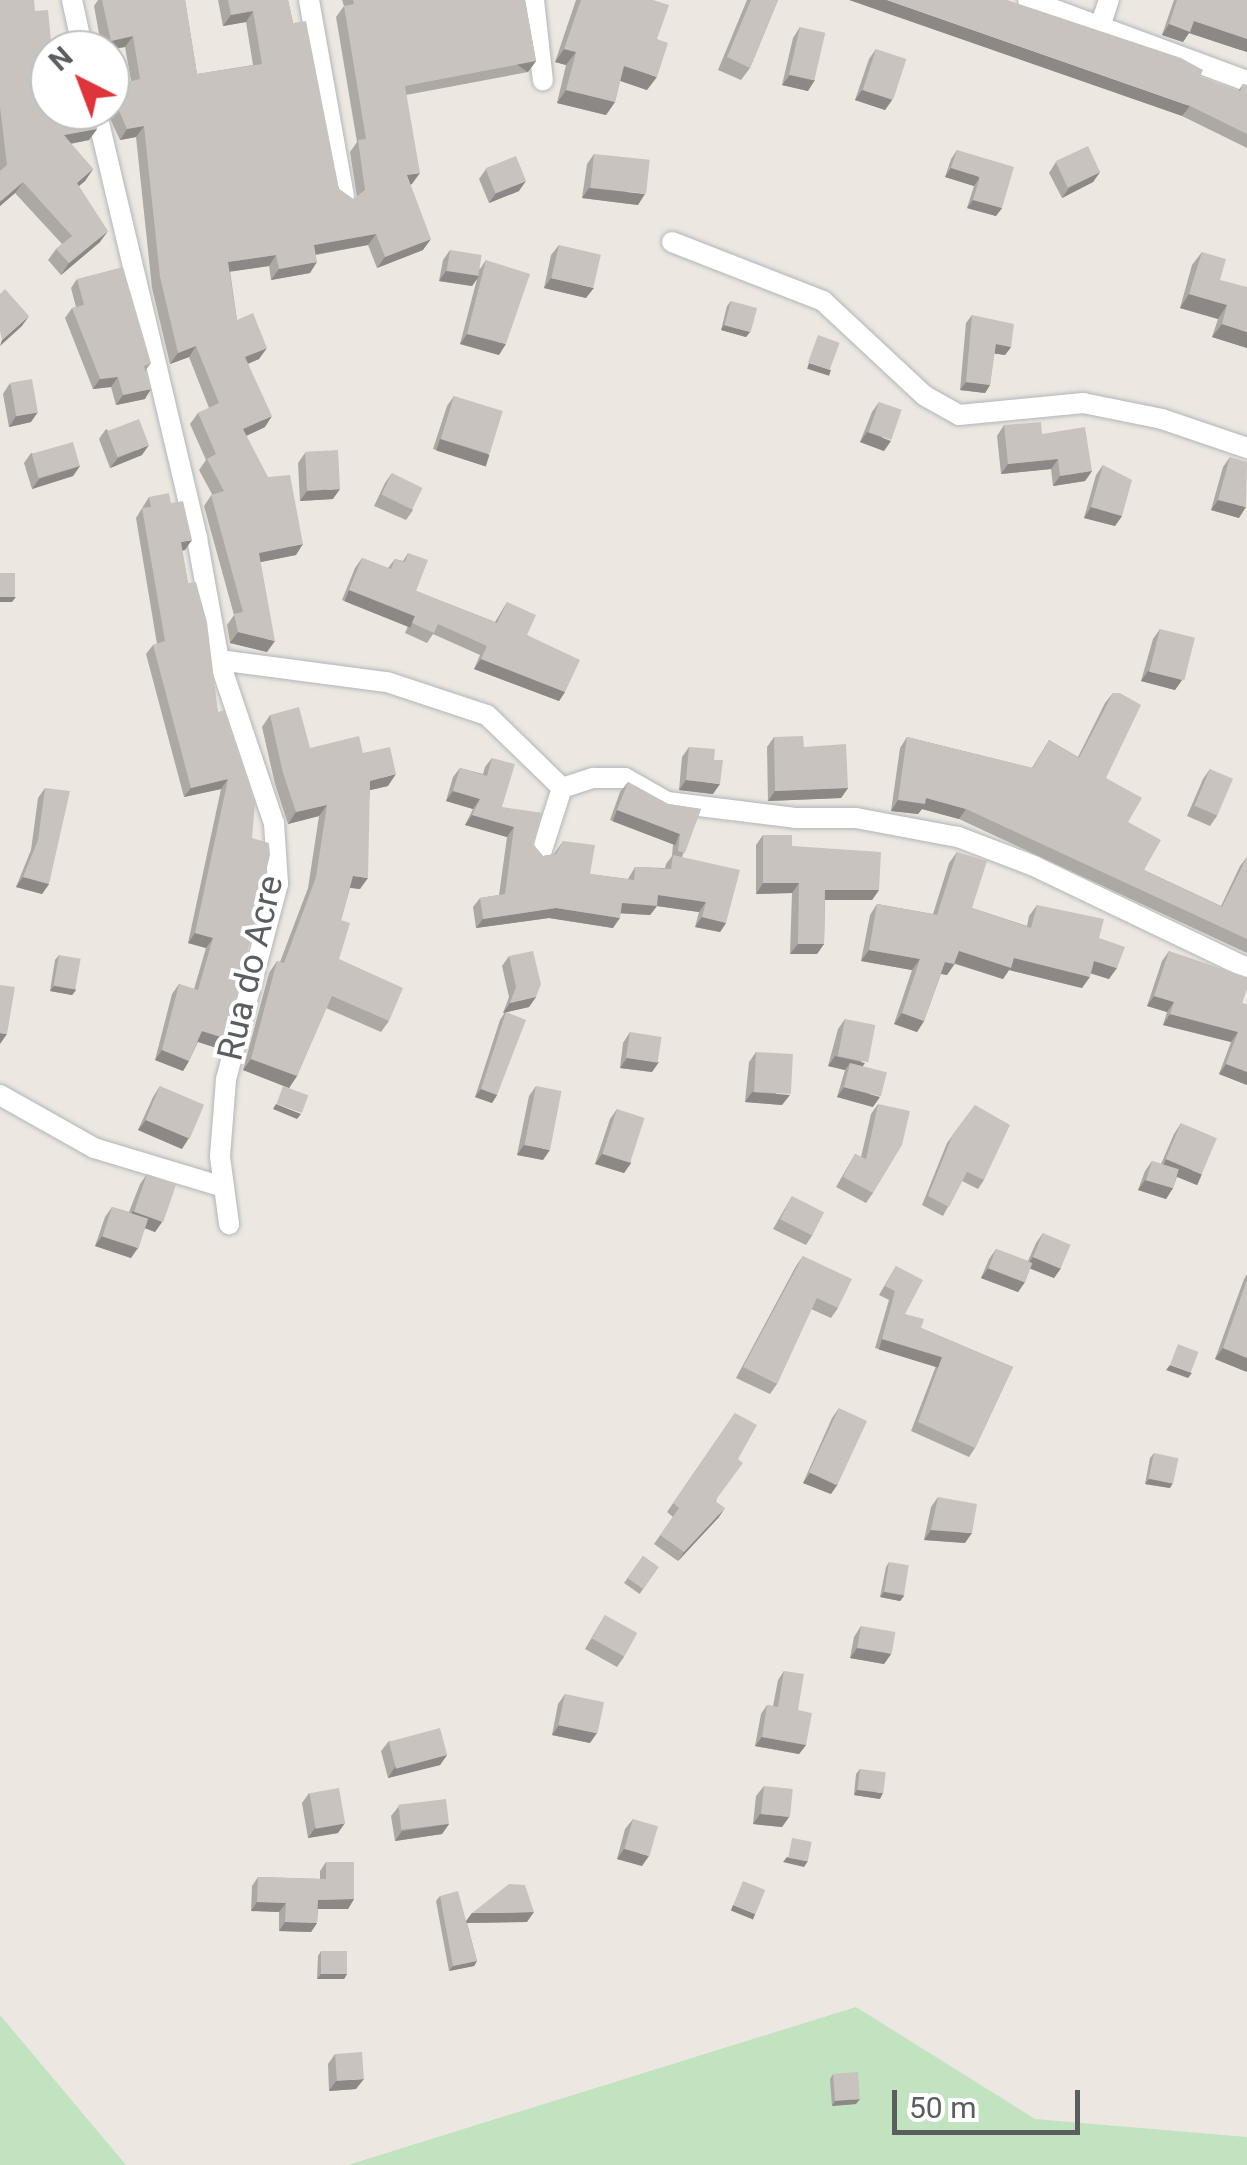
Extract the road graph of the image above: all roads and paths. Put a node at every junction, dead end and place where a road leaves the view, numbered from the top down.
1 (72, 0) edge
2 (309, 0) edge
3 (534, 0) edge
4 (1028, 0) edge
5 (1109, 0) edge
6 (1100, 24) junction
7 (79, 30) edge
8 (1247, 80) edge
9 (543, 81) dead end
10 (101, 130) edge
11 (344, 197) edge
12 (672, 242) dead end
13 (1247, 448) edge
14 (219, 660) junction
15 (562, 788) junction
16 (540, 853) edge
17 (1247, 968) edge
18 (0, 1095) edge
19 (223, 1187) junction
20 (229, 1224) dead end

1 - 7 street
2 - 11 street
3 - 9 street
4 - 6 street
5 - 6 street
6 - 8 street
10 - 14 street, Rua do Acre
12 - 13 street
14 - 15 street
14 - 19 street, Rua do Acre
15 - 16 street
15 - 17 street
18 - 19 street
19 - 20 street, Rua do Acre

